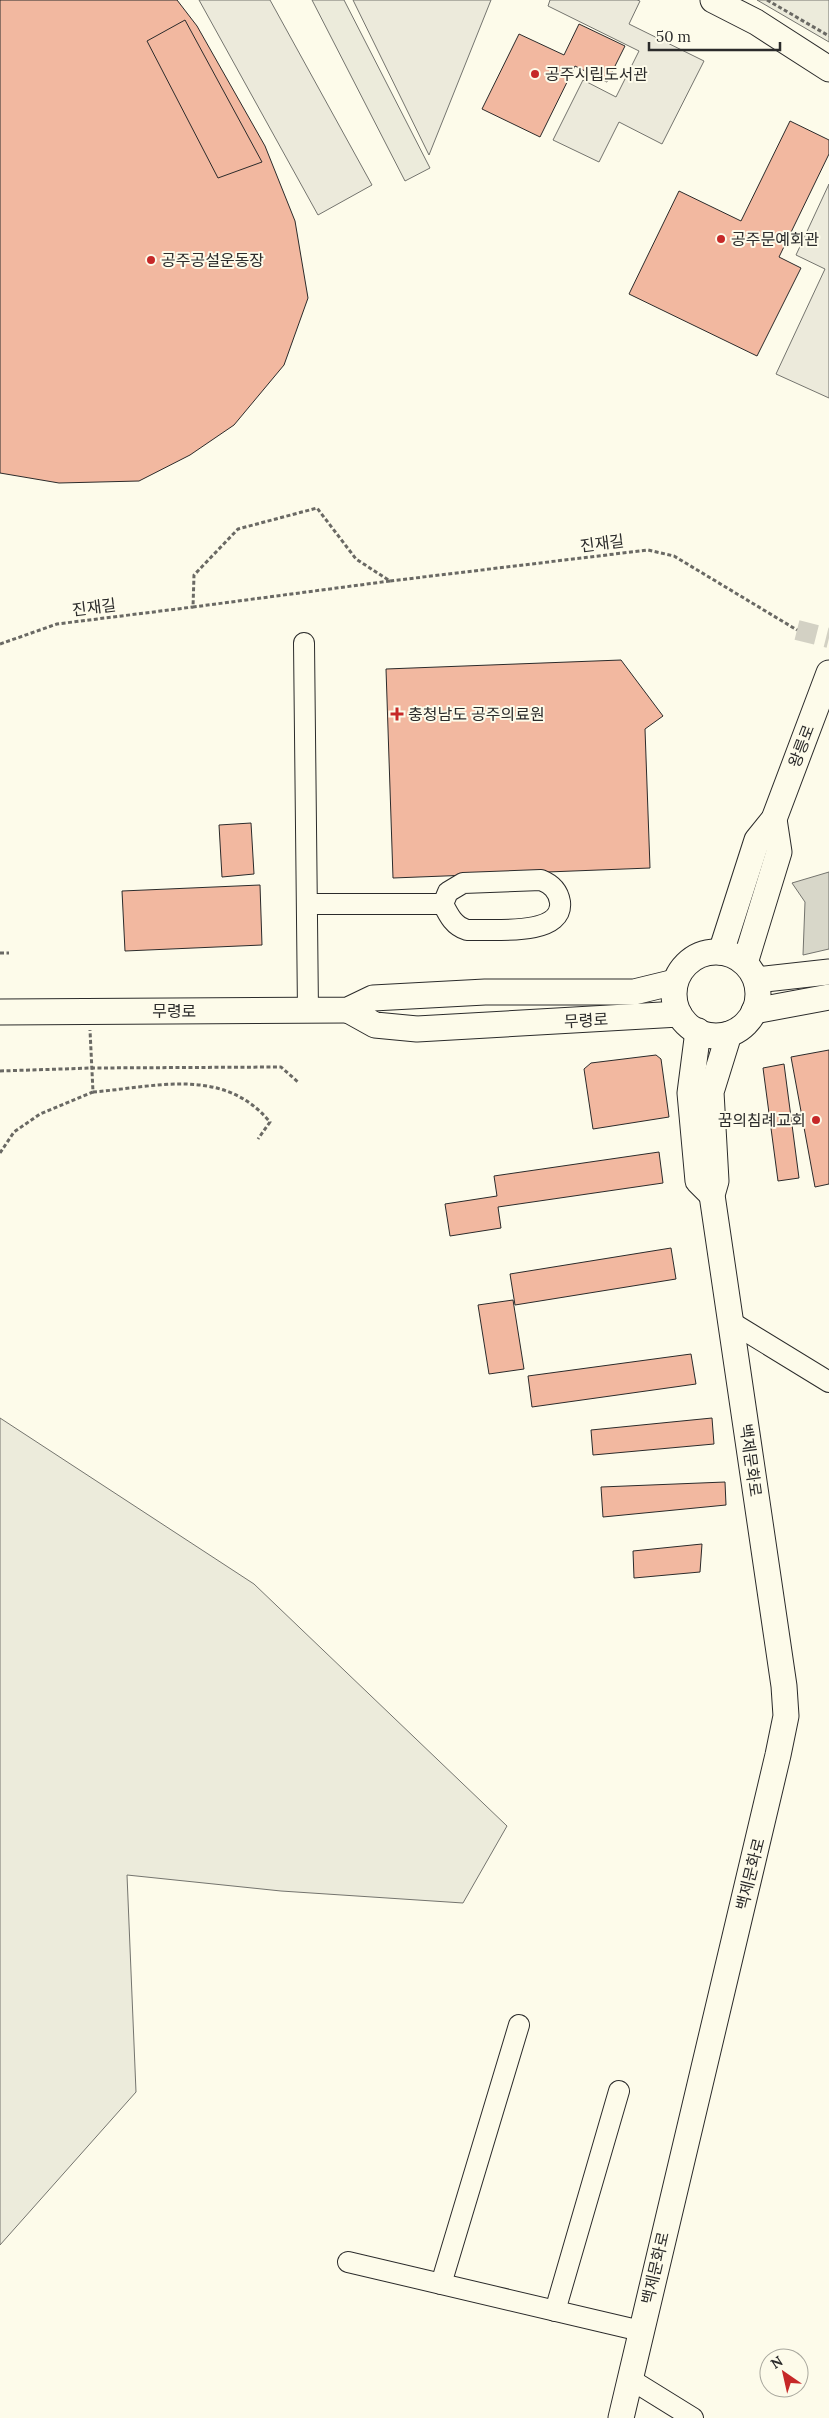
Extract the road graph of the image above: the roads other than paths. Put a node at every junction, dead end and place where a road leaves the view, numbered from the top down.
1 (713, 0) edge
2 (829, 69) edge
3 (304, 643) dead end
4 (829, 673) edge
5 (774, 819) junction
6 (307, 904) junction
7 (444, 904) junction
8 (721, 952) junction
9 (750, 971) junction
10 (829, 972) edge
11 (675, 982) junction
12 (829, 997) edge
13 (348, 1010) junction
14 (308, 1011) junction
15 (754, 1011) junction
16 (0, 1012) edge
17 (679, 1014) junction
18 (698, 1031) junction
19 (729, 1034) junction
20 (712, 1195) junction
21 (731, 1322) junction
22 (829, 1382) edge
23 (519, 2025) dead end
24 (619, 2091) dead end
25 (348, 2262) dead end
26 (440, 2284) junction
27 (555, 2311) junction
28 (641, 2331) junction
29 (630, 2379) junction
30 (621, 2418) edge
31 (692, 2418) edge

1 - 2 main road
3 - 6 street
4 - 5 main road, 왕릉로
5 - 8 main road, 왕릉로
5 - 9 main road, 왕릉로
6 - 7 street
6 - 14 street
7 - 7 street
8 - 9 main road
8 - 11 main road
9 - 10 main road
9 - 15 main road
11 - 13 main road, 무령로
11 - 17 main road
12 - 15 main road
13 - 14 main road, 무령로
13 - 17 main road, 무령로
14 - 16 main road, 무령로
15 - 19 main road
17 - 18 main road
18 - 19 main road
18 - 20 main road, 백제문화로
19 - 20 main road, 백제문화로
20 - 21 main road, 백제문화로
21 - 22 street
21 - 28 main road, 백제문화로
23 - 26 street
24 - 27 street
25 - 26 street
26 - 27 street
27 - 28 street
28 - 29 main road, 백제문화로
29 - 30 main road, 백제문화로
29 - 31 street

